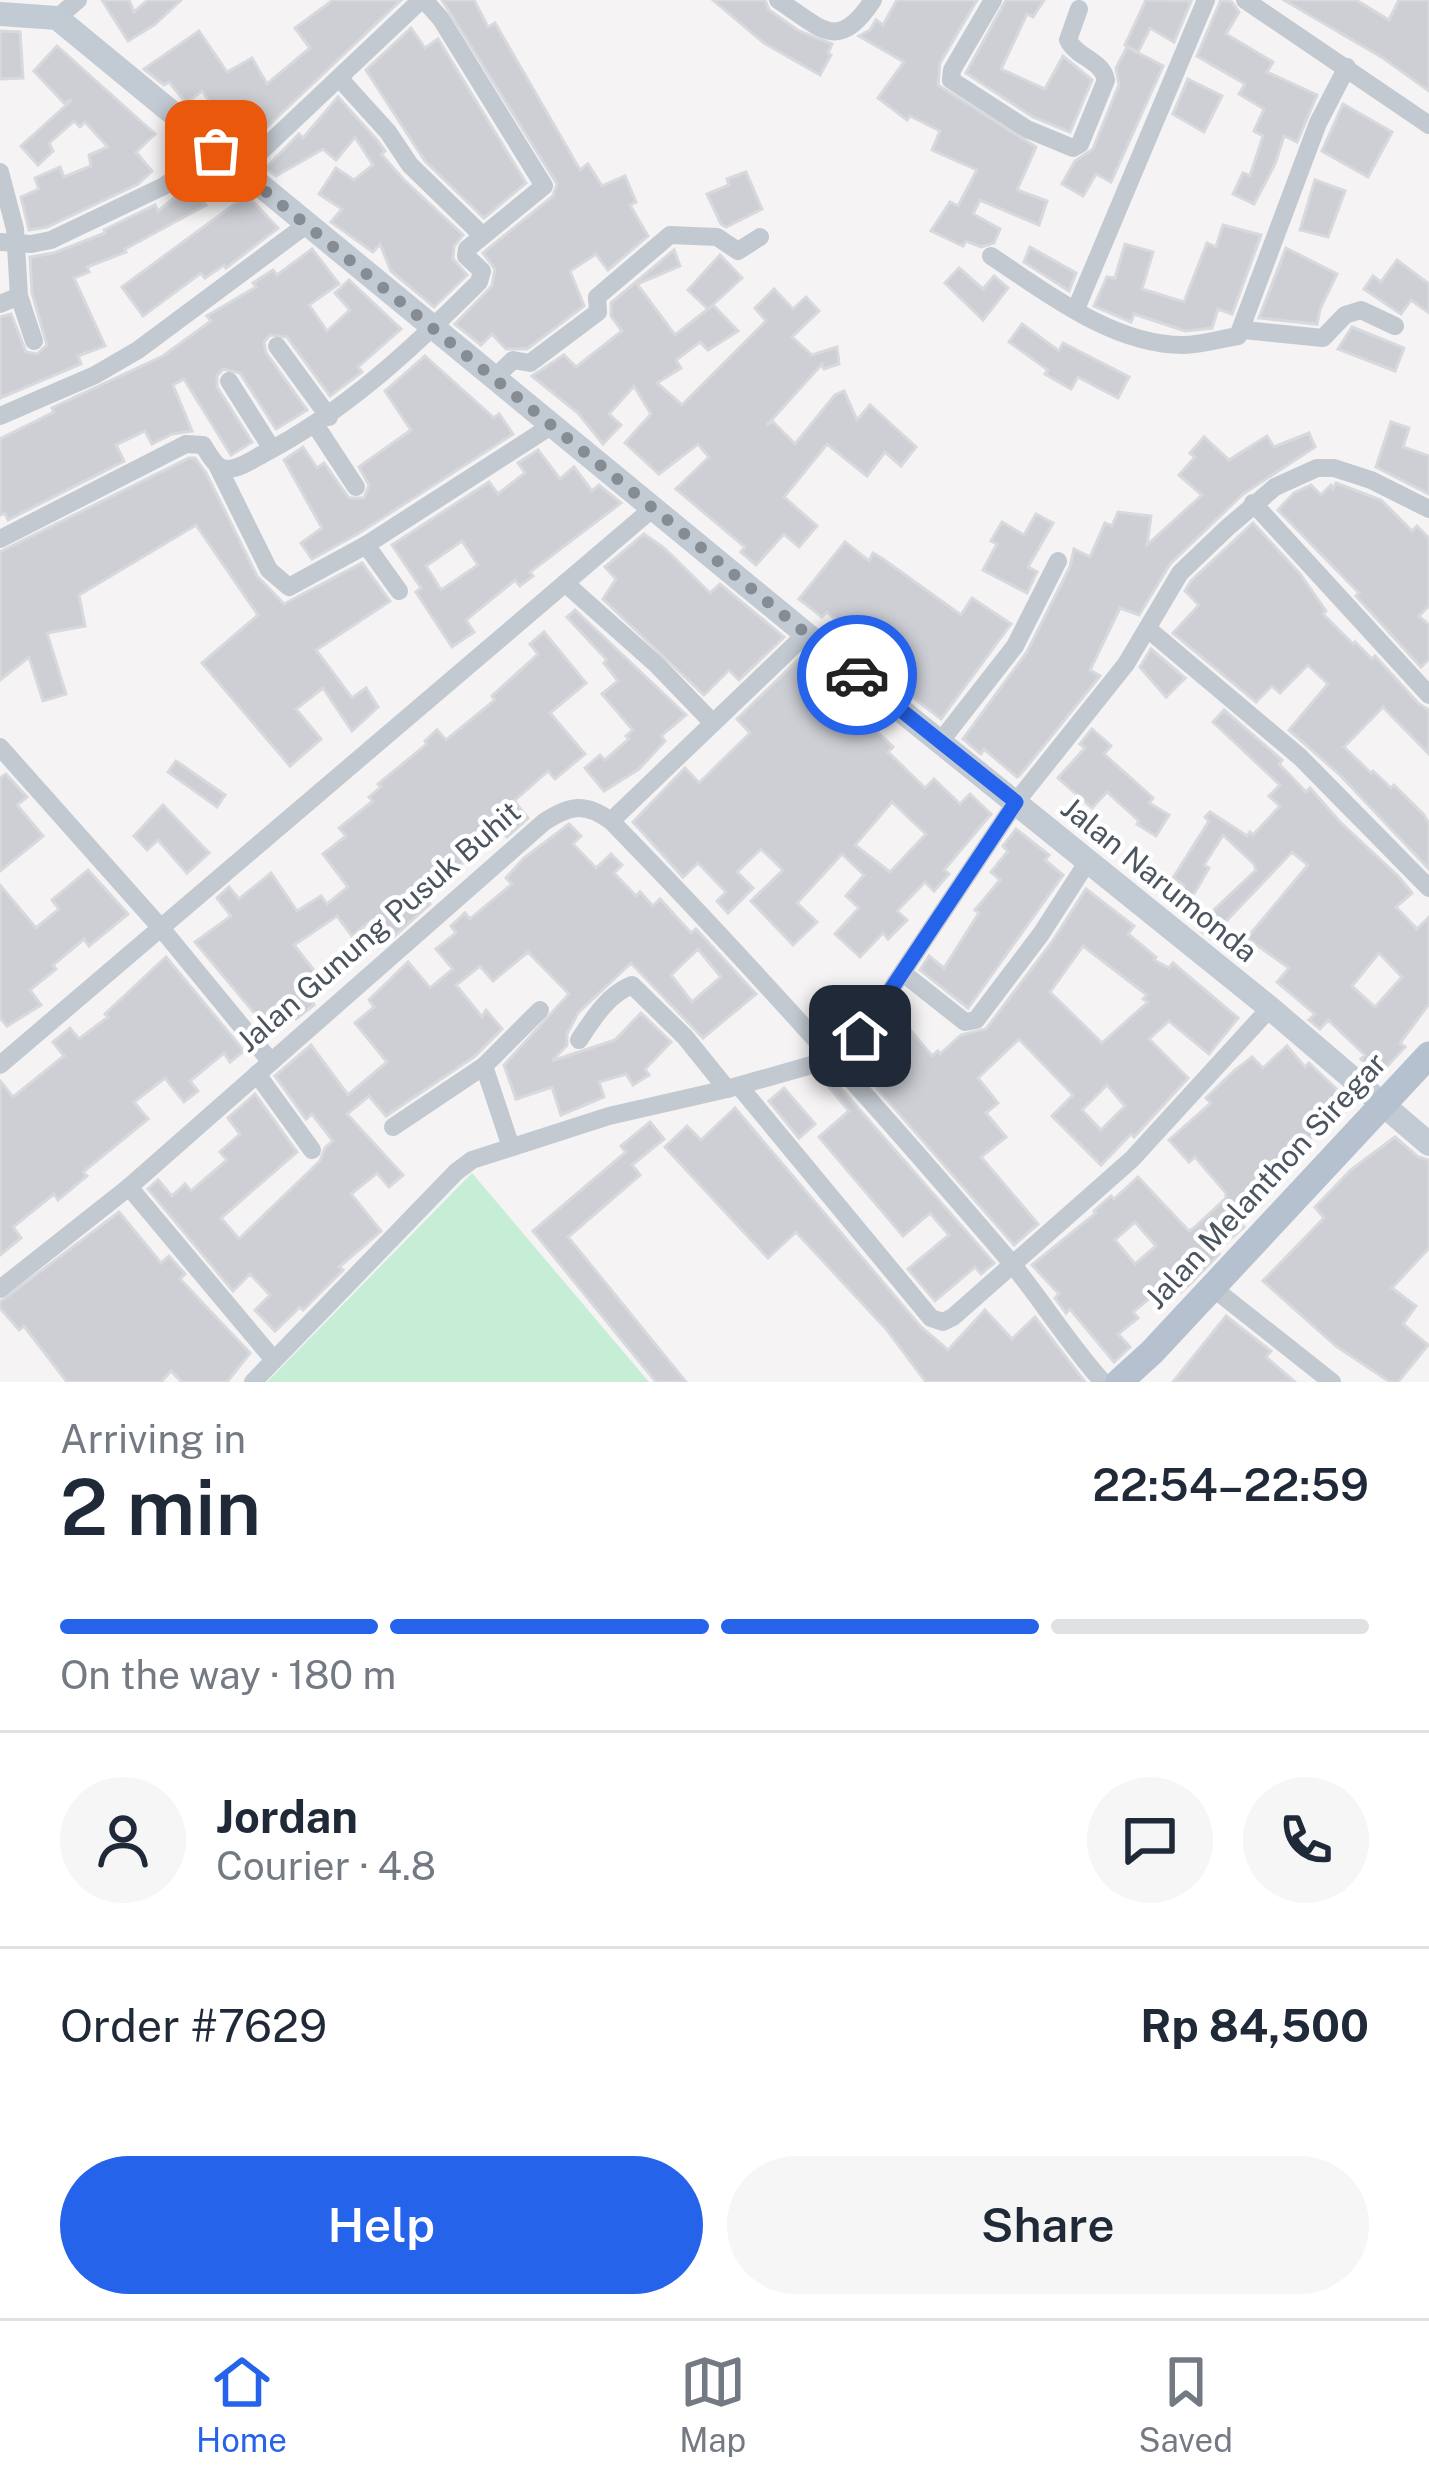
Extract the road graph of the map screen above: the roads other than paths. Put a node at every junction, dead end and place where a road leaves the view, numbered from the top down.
1 (78, 0) edge
2 (423, 0) edge
3 (778, 0) edge
4 (873, 0) edge
5 (993, 0) edge
6 (1206, 0) edge
7 (1246, 0) edge
8 (1079, 9) dead end
9 (0, 14) edge
10 (57, 17) junction
11 (1347, 67) junction
12 (340, 79) junction
13 (1426, 117) edge
14 (216, 151) junction
15 (240, 171) junction
16 (0, 172) edge
17 (306, 225) junction
18 (484, 236) junction
19 (760, 237) dead end
20 (8, 242) edge
21 (991, 256) dead end
22 (9, 300) edge
23 (1076, 309) junction
24 (1395, 326) dead end
25 (432, 328) junction
26 (1244, 330) junction
27 (34, 341) dead end
28 (278, 346) dead end
29 (494, 378) junction
30 (230, 381) dead end
31 (0, 416) edge
32 (323, 421) junction
33 (551, 426) junction
34 (272, 449) junction
35 (218, 466) junction
36 (356, 487) dead end
37 (1253, 503) junction
38 (652, 509) junction
39 (1429, 509) edge
40 (0, 539) edge
41 (366, 545) junction
42 (1058, 561) dead end
43 (565, 583) junction
44 (399, 591) dead end
45 (1148, 629) junction
46 (806, 634) junction
47 (1429, 695) edge
48 (713, 723) junction
49 (940, 742) junction
50 (0, 747) edge
51 (1016, 802) junction
52 (611, 821) junction
53 (1088, 861) junction
54 (1429, 888) edge
55 (161, 928) junction
56 (903, 973) junction
57 (1270, 1009) junction
58 (540, 1010) dead end
59 (579, 1040) dead end
60 (1429, 1055) edge
61 (3, 1056) edge
62 (836, 1058) junction
63 (484, 1066) junction
64 (264, 1068) junction
65 (733, 1087) junction
66 (1383, 1107) junction
67 (393, 1127) dead end
68 (1429, 1144) edge
69 (511, 1147) junction
70 (312, 1150) dead end
71 (129, 1187) junction
72 (1013, 1264) junction
73 (1213, 1288) junction
74 (0, 1289) edge
75 (1152, 1352) junction
76 (274, 1360) junction
77 (253, 1382) edge
78 (1103, 1382) edge
79 (1119, 1382) edge
80 (1146, 1382) edge
81 (1332, 1382) edge

1 - 10 street
2 - 12 street
2 - 18 street
3 - 4 street
5 - 8 street
6 - 23 street
7 - 11 street
9 - 10 street
10 - 14 street, Jalan Narumonda
11 - 13 street
11 - 26 street
12 - 15 street
12 - 18 street
14 - 15 street, Jalan Narumonda
14 - 20 street
15 - 17 street, Jalan Narumonda
16 - 20 street
17 - 25 street, Jalan Narumonda
17 - 31 street
18 - 25 street
19 - 29 street
20 - 22 street
21 - 23 street
22 - 27 street
23 - 26 street
24 - 26 street
25 - 29 street, Jalan Narumonda
25 - 32 street
28 - 32 street
29 - 33 street, Jalan Narumonda
30 - 34 street
32 - 34 street
32 - 36 street
33 - 38 street, Jalan Narumonda
33 - 41 street
34 - 35 street
35 - 40 street
35 - 41 street
37 - 39 street
37 - 45 street
37 - 47 street
38 - 43 street
38 - 46 street, Jalan Narumonda
41 - 44 street
42 - 49 street
43 - 48 street
43 - 55 street
45 - 51 street
45 - 54 street
46 - 48 street
46 - 49 street, Jalan Narumonda
48 - 52 street
49 - 51 street, Jalan Narumonda
50 - 55 street
51 - 53 street, Jalan Narumonda
51 - 56 street
52 - 62 street
52 - 64 street, Jalan Gunung Pusuk Buhit
53 - 56 street
53 - 57 street, Jalan Narumonda
55 - 61 street
55 - 64 street
56 - 62 street
57 - 66 street, Jalan Narumonda
57 - 72 street
58 - 63 street
59 - 65 street
60 - 66 main road, Jalan Melanthon Siregar
62 - 65 street
62 - 72 street
63 - 67 street
63 - 69 street
64 - 70 street
64 - 71 street, Jalan Gunung Pusuk Buhit
65 - 69 street
65 - 72 street
66 - 68 street, Jalan Narumonda
66 - 73 main road, Jalan Melanthon Siregar
69 - 76 street
71 - 74 street, Jalan Gunung Pusuk Buhit
71 - 76 street
72 - 78 street
73 - 75 main road, Jalan Melanthon Siregar
73 - 81 street
75 - 79 main road, Jalan Melanthon Siregar
75 - 80 main road
76 - 77 street

